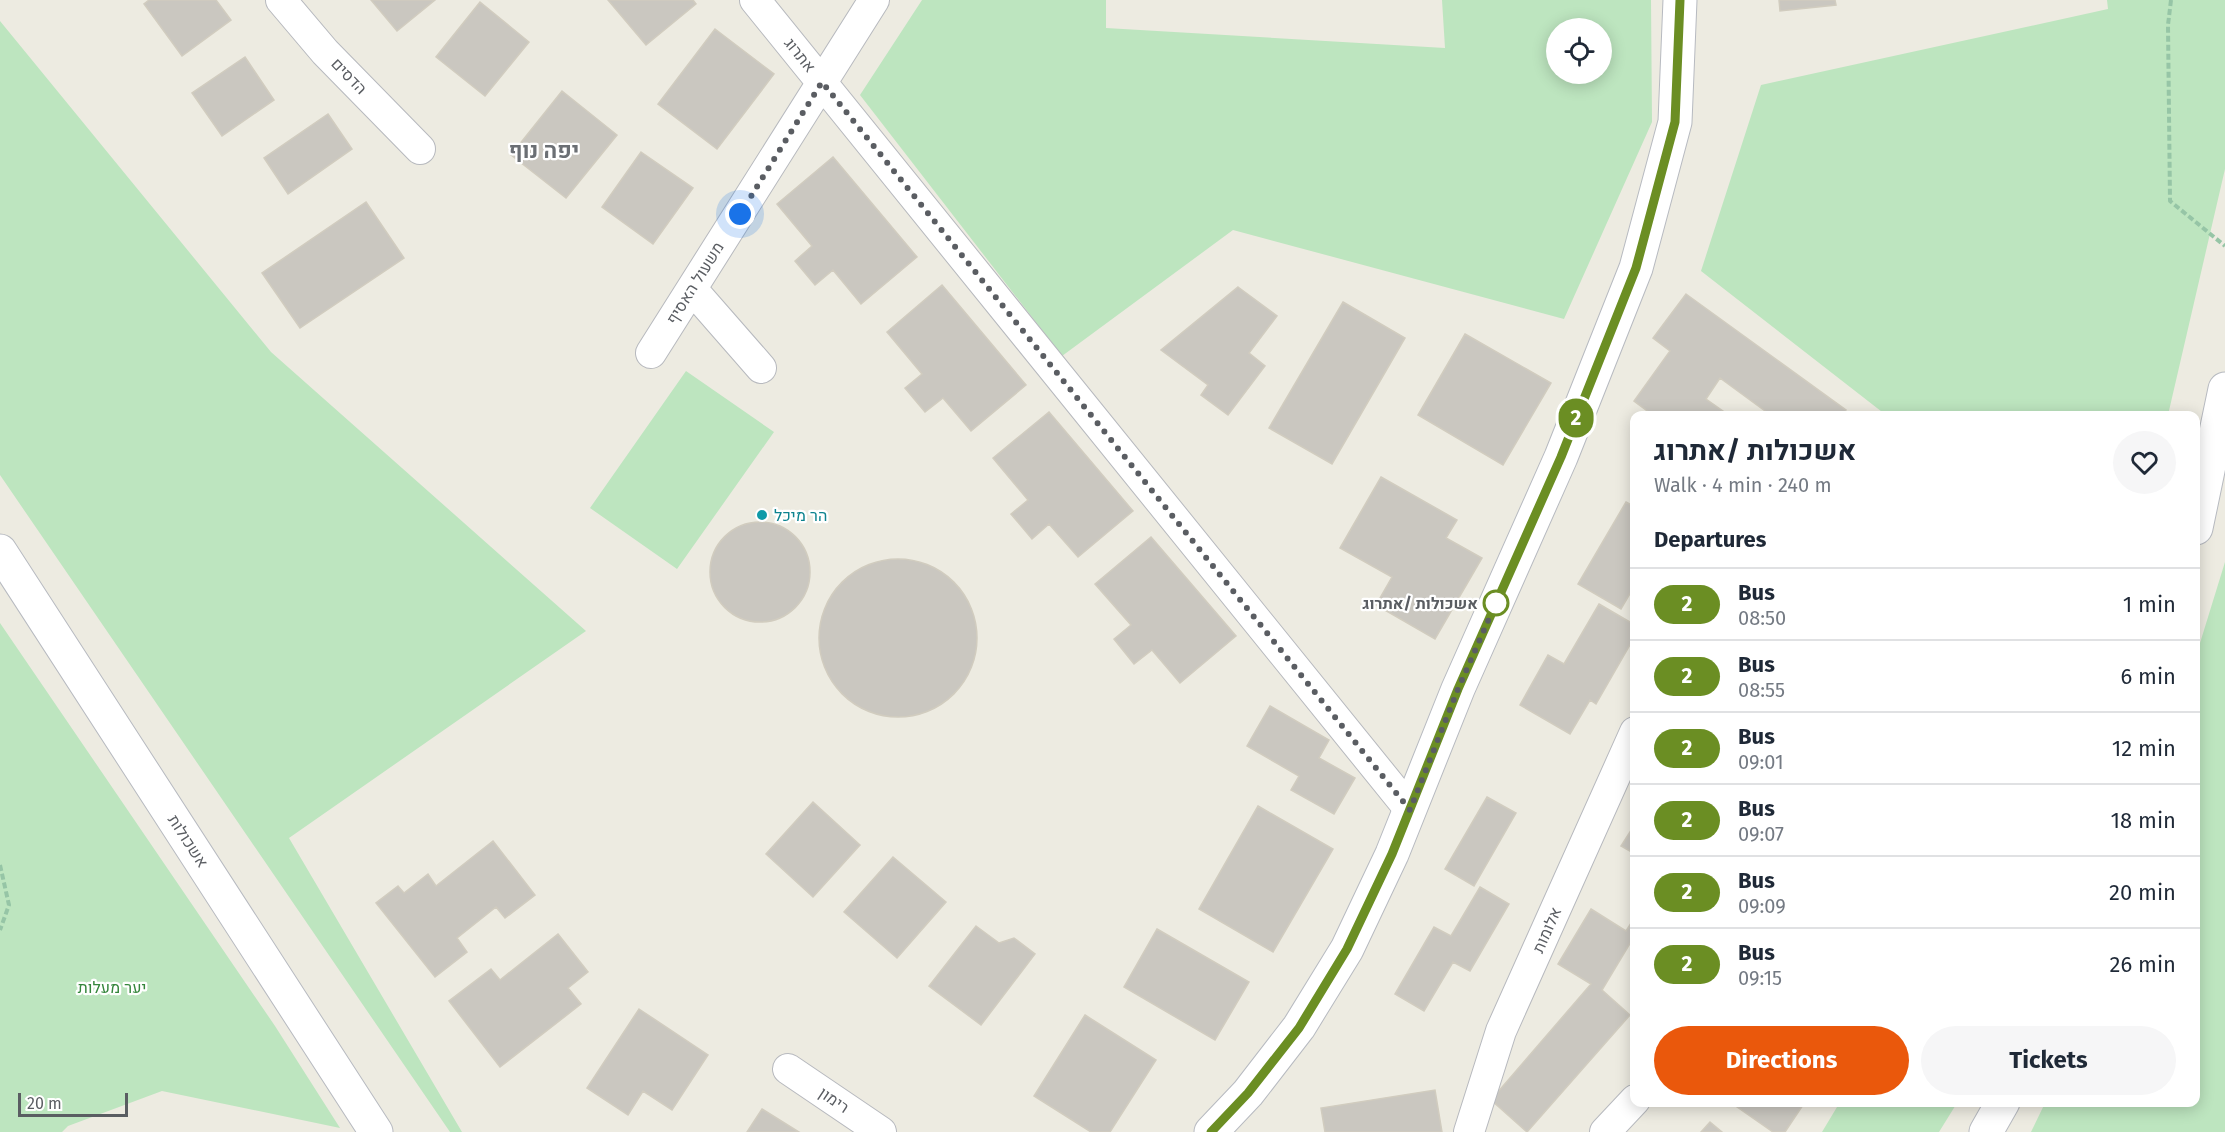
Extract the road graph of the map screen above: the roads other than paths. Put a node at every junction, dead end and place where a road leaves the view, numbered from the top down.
1 (282, 0) edge
2 (755, 0) edge
3 (874, 0) edge
4 (1680, 0) edge
5 (822, 82) junction
6 (420, 149) dead end
7 (692, 288) junction
8 (651, 353) dead end
9 (761, 368) dead end
10 (2225, 388) edge
11 (2200, 509) edge
12 (0, 551) edge
13 (1630, 743) edge
14 (1410, 810) junction
15 (788, 1069) dead end
16 (1630, 1105) edge
17 (2000, 1107) edge
18 (376, 1132) edge
19 (881, 1132) edge
20 (1210, 1132) edge
21 (1469, 1132) edge
22 (1605, 1132) edge
23 (1986, 1132) edge

1 - 6 street, הדסים
2 - 5 street, אתרוג
3 - 5 street, משעול האסיף
4 - 14 street
5 - 7 street, משעול האסיף
5 - 14 street, אתרוג
7 - 8 street, משעול האסיף
7 - 9 street
10 - 11 street
12 - 18 street, אשכולות
13 - 21 street, אלומות
14 - 20 street
15 - 19 street, רימון
16 - 22 street
17 - 23 street

